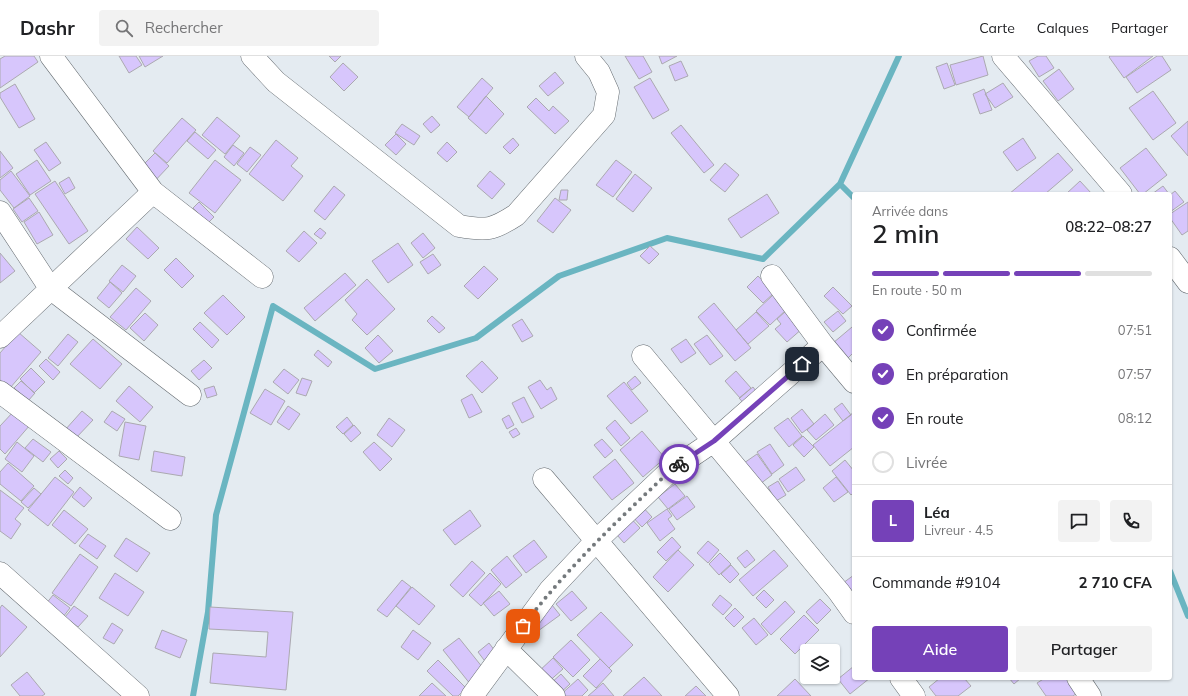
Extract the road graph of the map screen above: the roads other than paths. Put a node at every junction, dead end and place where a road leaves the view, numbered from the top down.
1 (51, 56) edge
2 (252, 56) edge
3 (586, 56) edge
4 (1003, 56) edge
5 (153, 192) junction
6 (1119, 192) edge
7 (0, 212) edge
8 (1172, 261) edge
9 (772, 276) dead end
10 (262, 277) dead end
11 (1188, 282) edge
12 (50, 288) junction
13 (0, 337) edge
14 (823, 345) junction
15 (643, 356) dead end
16 (852, 380) edge
17 (0, 392) edge
18 (190, 395) dead end
19 (714, 441) junction
20 (544, 479) dead end
21 (170, 519) dead end
22 (596, 541) junction
23 (0, 573) edge
24 (852, 611) edge
25 (506, 649) junction
26 (902, 680) edge
27 (1079, 680) edge
28 (138, 696) edge
29 (472, 696) edge
30 (554, 696) edge
31 (728, 696) edge
32 (914, 696) edge
33 (1090, 696) edge

1 - 5 street
2 - 3 street
4 - 6 street
5 - 10 street
5 - 12 street
7 - 12 street
8 - 11 street
9 - 14 street
12 - 13 street
12 - 18 street
14 - 16 street
14 - 19 street
15 - 19 street
17 - 21 street
19 - 22 street
19 - 24 street
20 - 22 street
22 - 25 street
22 - 31 street
23 - 28 street
25 - 29 street
25 - 30 street
26 - 32 street
27 - 33 street

